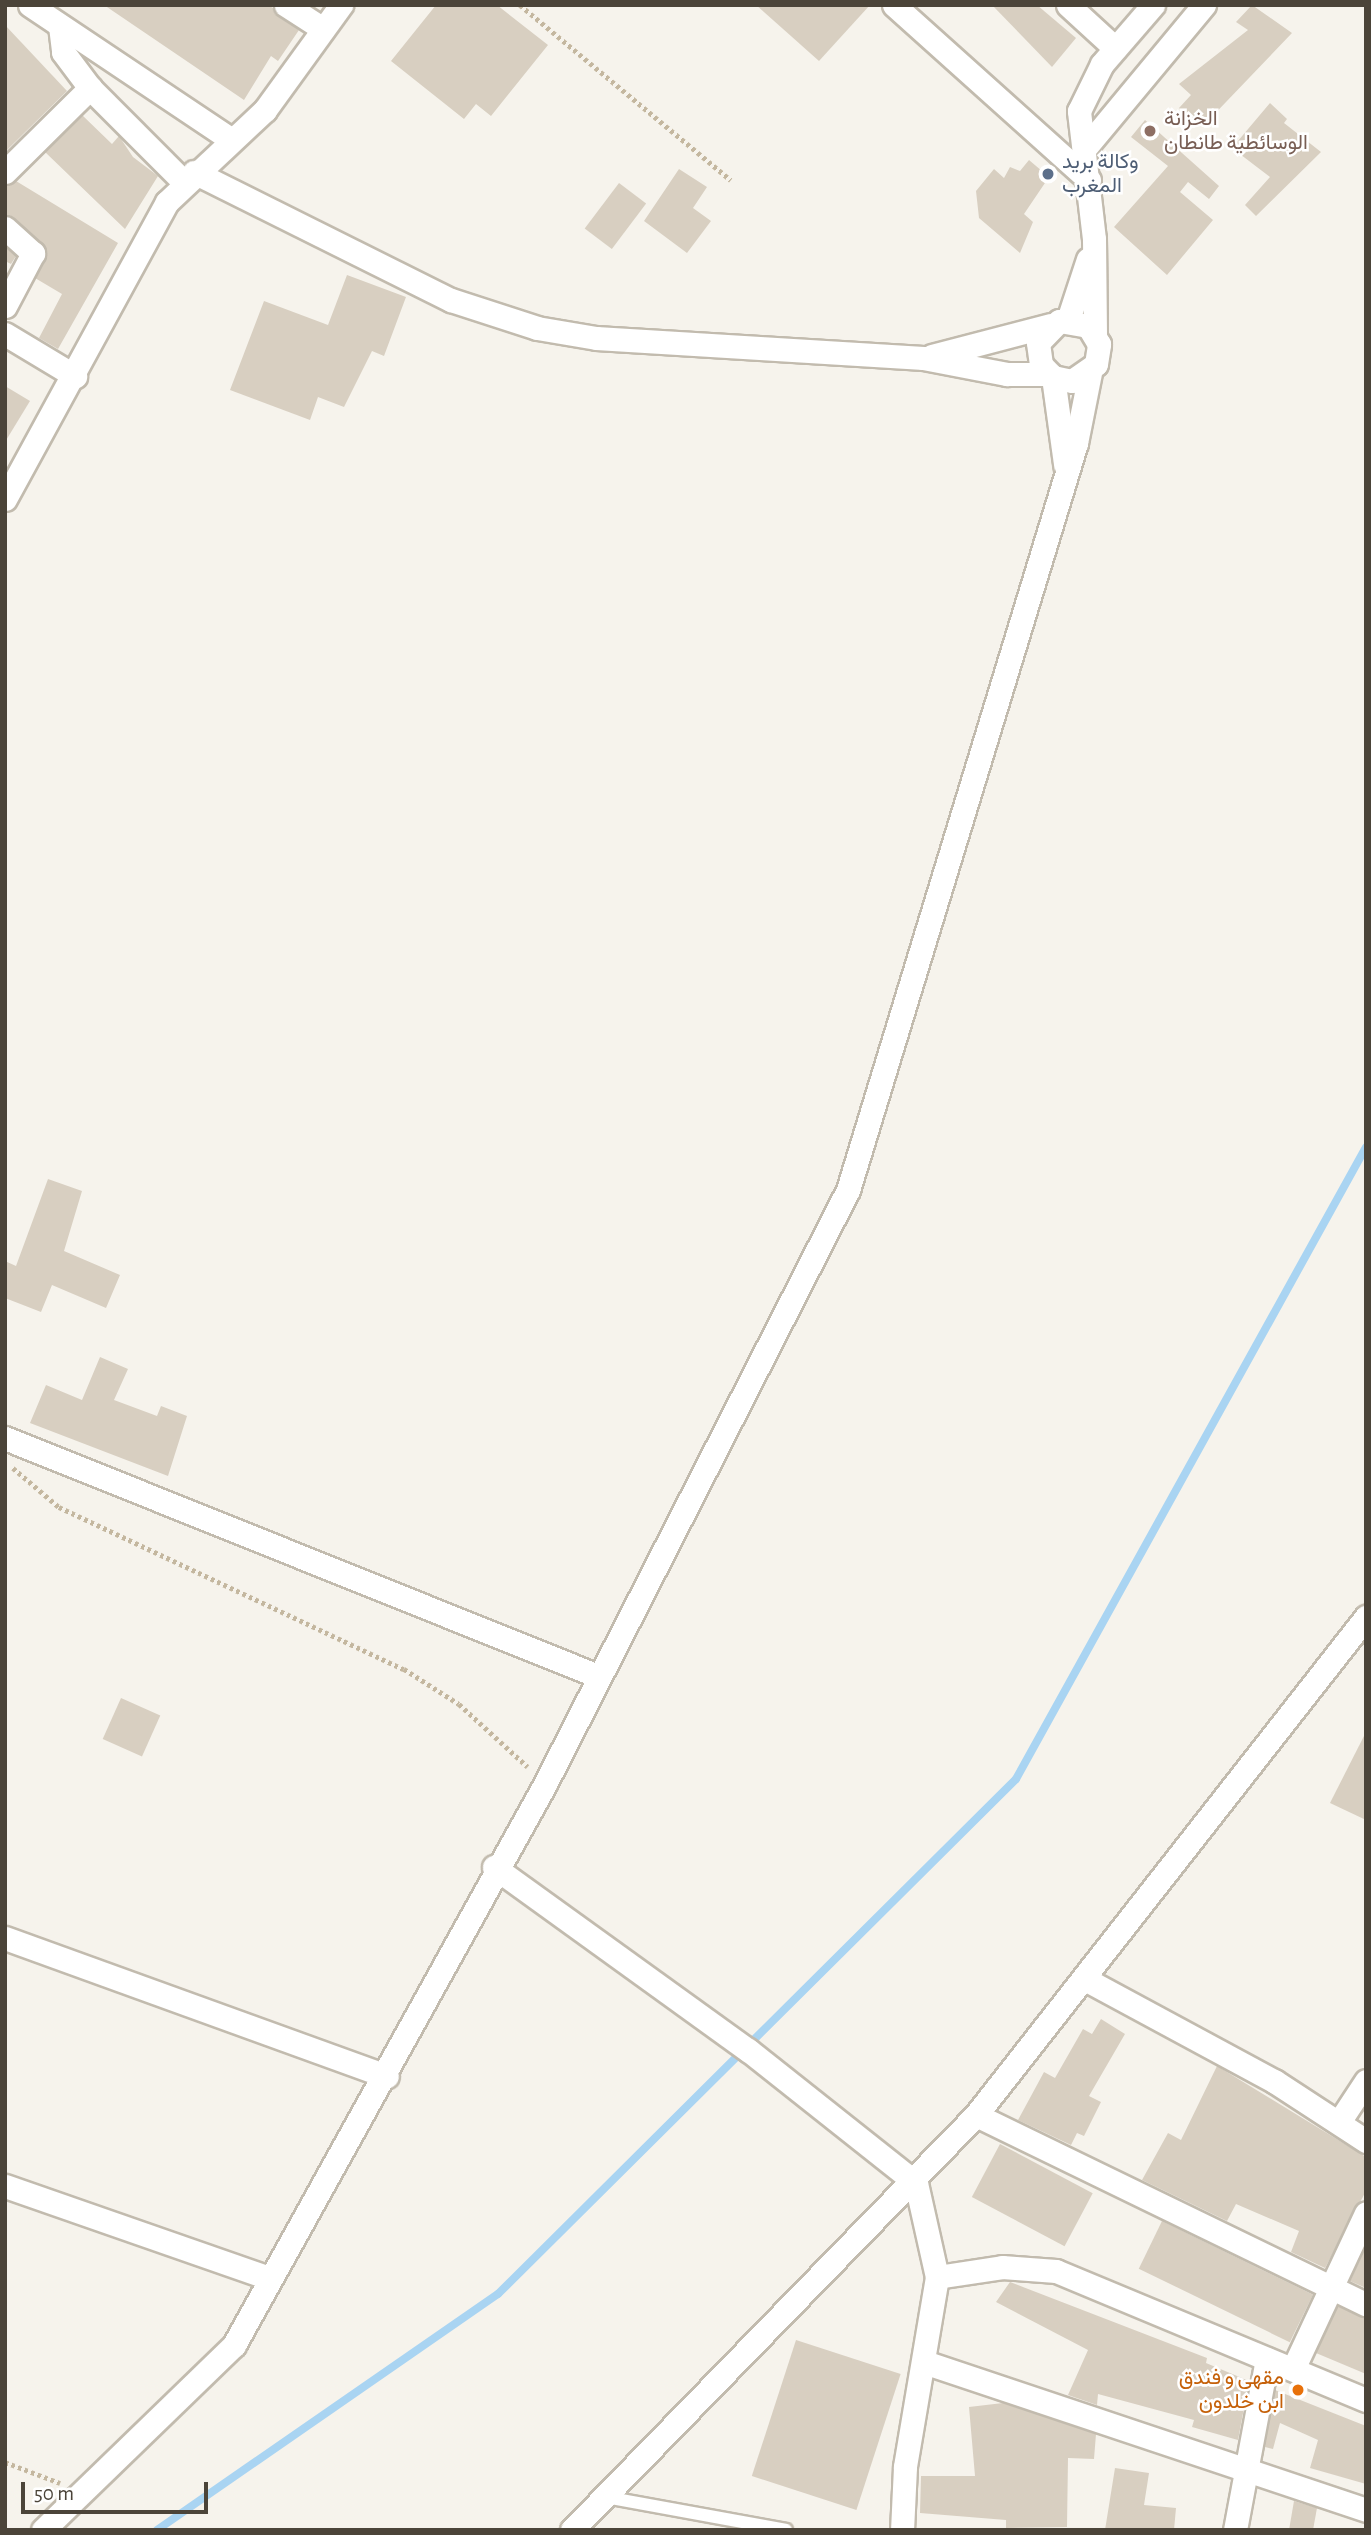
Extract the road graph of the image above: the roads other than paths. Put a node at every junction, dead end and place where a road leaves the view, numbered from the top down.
1 (286, 5) edge
2 (341, 5) edge
3 (894, 5) edge
4 (1068, 5) edge
5 (1153, 5) edge
6 (1204, 5) edge
7 (39, 8) edge
8 (60, 26) junction
9 (323, 29) junction
10 (1115, 48) junction
11 (90, 88) junction
12 (232, 140) junction
13 (1086, 147) junction
14 (5, 172) edge
15 (189, 177) junction
16 (1089, 180) junction
17 (5, 228) edge
18 (1094, 239) junction
19 (5, 306) edge
20 (1060, 322) junction
21 (5, 334) edge
22 (1095, 334) junction
23 (923, 358) junction
24 (1090, 373) junction
25 (1051, 375) junction
26 (75, 376) junction
27 (1066, 477) junction
28 (5, 499) edge
29 (5, 1438) edge
30 (1366, 1617) edge
31 (598, 1676) junction
32 (494, 1867) junction
33 (5, 1938) edge
34 (1084, 1979) junction
35 (387, 2076) junction
36 (1366, 2081) edge
37 (976, 2115) junction
38 (1339, 2122) junction
39 (1366, 2141) edge
40 (916, 2183) junction
41 (5, 2186) edge
42 (1366, 2213) edge
43 (937, 2277) junction
44 (269, 2278) junction
45 (1330, 2290) junction
46 (1366, 2304) edge
47 (1267, 2359) junction
48 (927, 2363) junction
49 (1293, 2370) junction
50 (1366, 2400) edge
51 (1247, 2468) junction
52 (605, 2497) junction
53 (1366, 2510) edge
54 (43, 2530) edge
55 (572, 2530) edge
56 (786, 2530) edge
57 (902, 2530) edge
58 (1235, 2530) edge

1 - 9 street
2 - 9 street
3 - 16 street
4 - 10 street
5 - 10 street
6 - 13 street
7 - 8 street
8 - 11 street
8 - 12 street
9 - 12 street
10 - 13 street
11 - 14 street
11 - 15 street
12 - 15 street
13 - 16 street
15 - 23 street
15 - 26 street
16 - 18 street
17 - 19 street
18 - 20 street
18 - 22 street
20 - 22 street
20 - 23 street
20 - 25 street
21 - 26 street
22 - 24 street
23 - 25 street
24 - 25 street
24 - 27 street
25 - 27 street
26 - 28 street
27 - 31 street
29 - 31 street
30 - 34 street
31 - 32 street
32 - 35 street
32 - 40 street
33 - 35 street
34 - 37 street
34 - 38 street
35 - 44 street
36 - 38 street
37 - 40 street
37 - 45 street
38 - 39 street
40 - 43 street
40 - 52 street
41 - 44 street
42 - 45 street
43 - 47 street
43 - 48 street
44 - 54 street
45 - 46 street
45 - 49 street
47 - 49 street
47 - 51 street
48 - 51 street
48 - 57 street
49 - 50 street
51 - 53 street
51 - 58 street
52 - 55 street
52 - 56 lane

